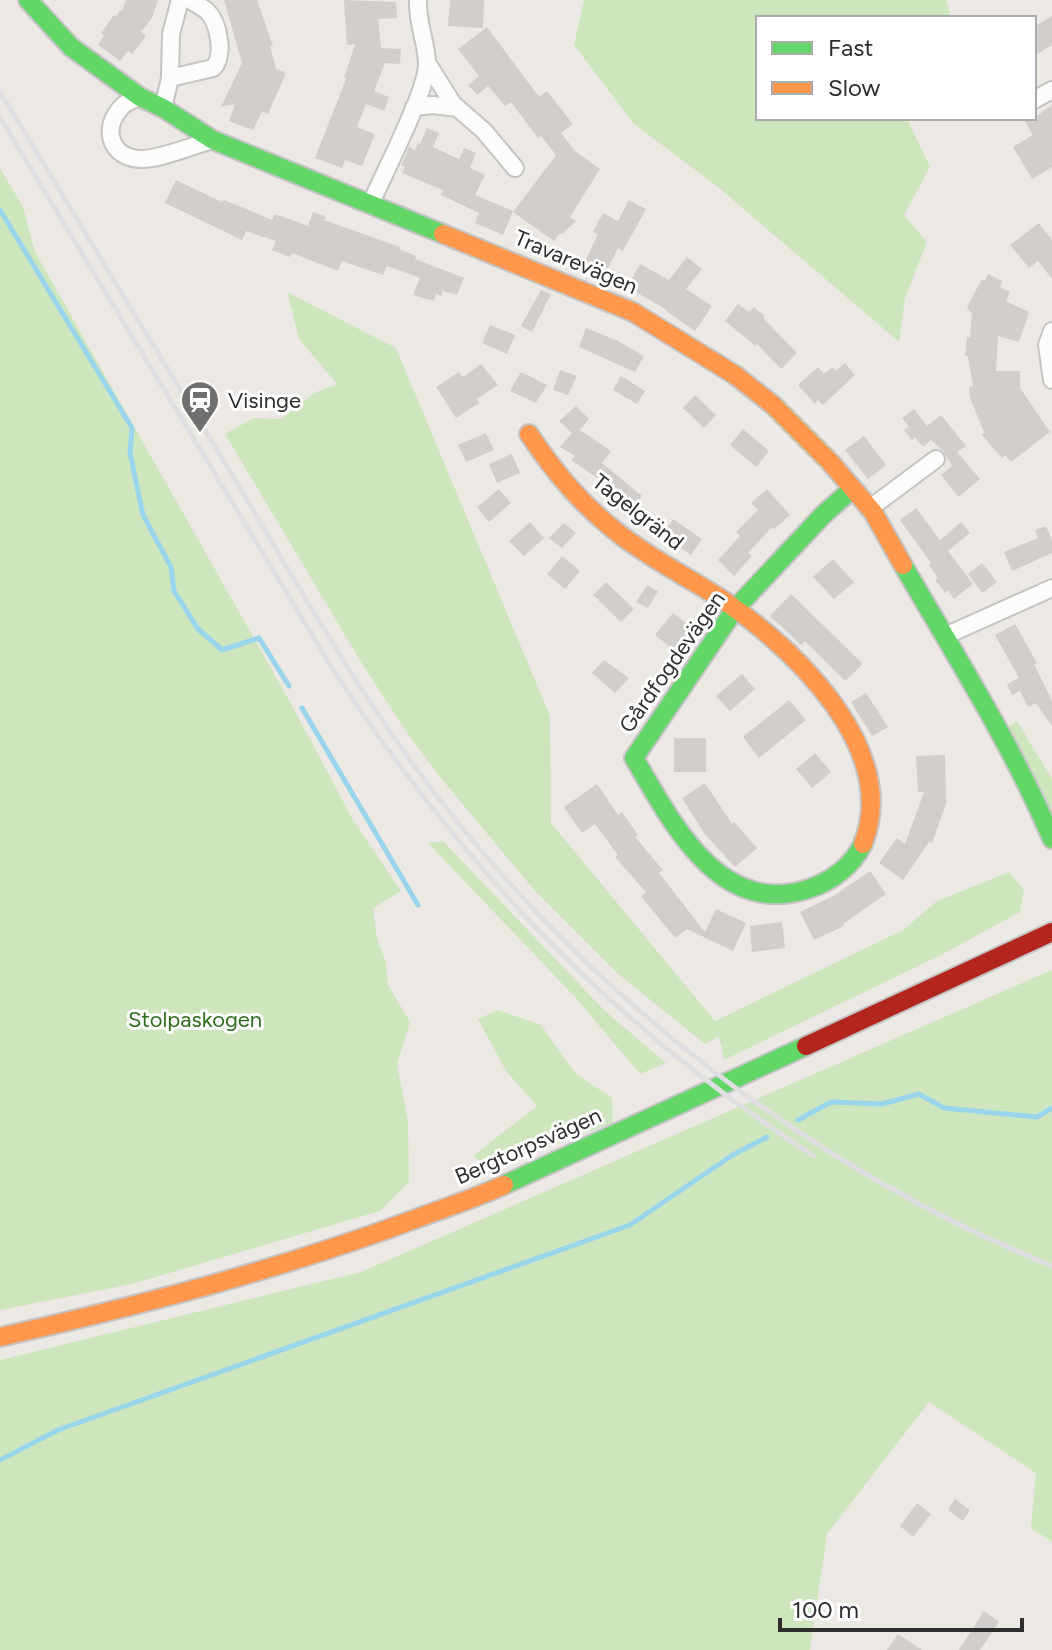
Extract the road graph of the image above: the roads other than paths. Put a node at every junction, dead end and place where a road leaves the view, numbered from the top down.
1 (28, 0) edge
2 (180, 0) edge
3 (190, 0) edge
4 (418, 0) edge
5 (428, 64) junction
6 (170, 78) junction
7 (140, 97) junction
8 (414, 107) junction
9 (163, 108) junction
10 (458, 108) junction
11 (213, 140) junction
12 (515, 168) dead end
13 (371, 203) junction
14 (1052, 331) edge
15 (1052, 380) edge
16 (529, 434) dead end
17 (936, 459) dead end
18 (851, 490) junction
19 (869, 509) junction
20 (1052, 588) edge
21 (735, 609) junction
22 (945, 636) junction
23 (1052, 839) edge
24 (1052, 932) edge
25 (0, 1337) edge

1 - 7 street, Travarevägen
2 - 6 street
3 - 6 street
4 - 5 street
5 - 8 street
5 - 10 street
6 - 9 street
7 - 9 street, Travarevägen
7 - 11 street
8 - 10 street
8 - 13 street
9 - 11 street, Travarevägen
10 - 12 street
11 - 13 street, Travarevägen
13 - 18 street, Travarevägen
14 - 15 street
16 - 21 street, Tagelgränd
17 - 19 street
18 - 19 street, Travarevägen
18 - 21 street, Gårdfogdevägen
19 - 22 street, Travarevägen
20 - 22 street
21 - 21 street, Gårdfogdevägen
22 - 23 street, Travarevägen
24 - 25 street, Bergtorpsvägen

